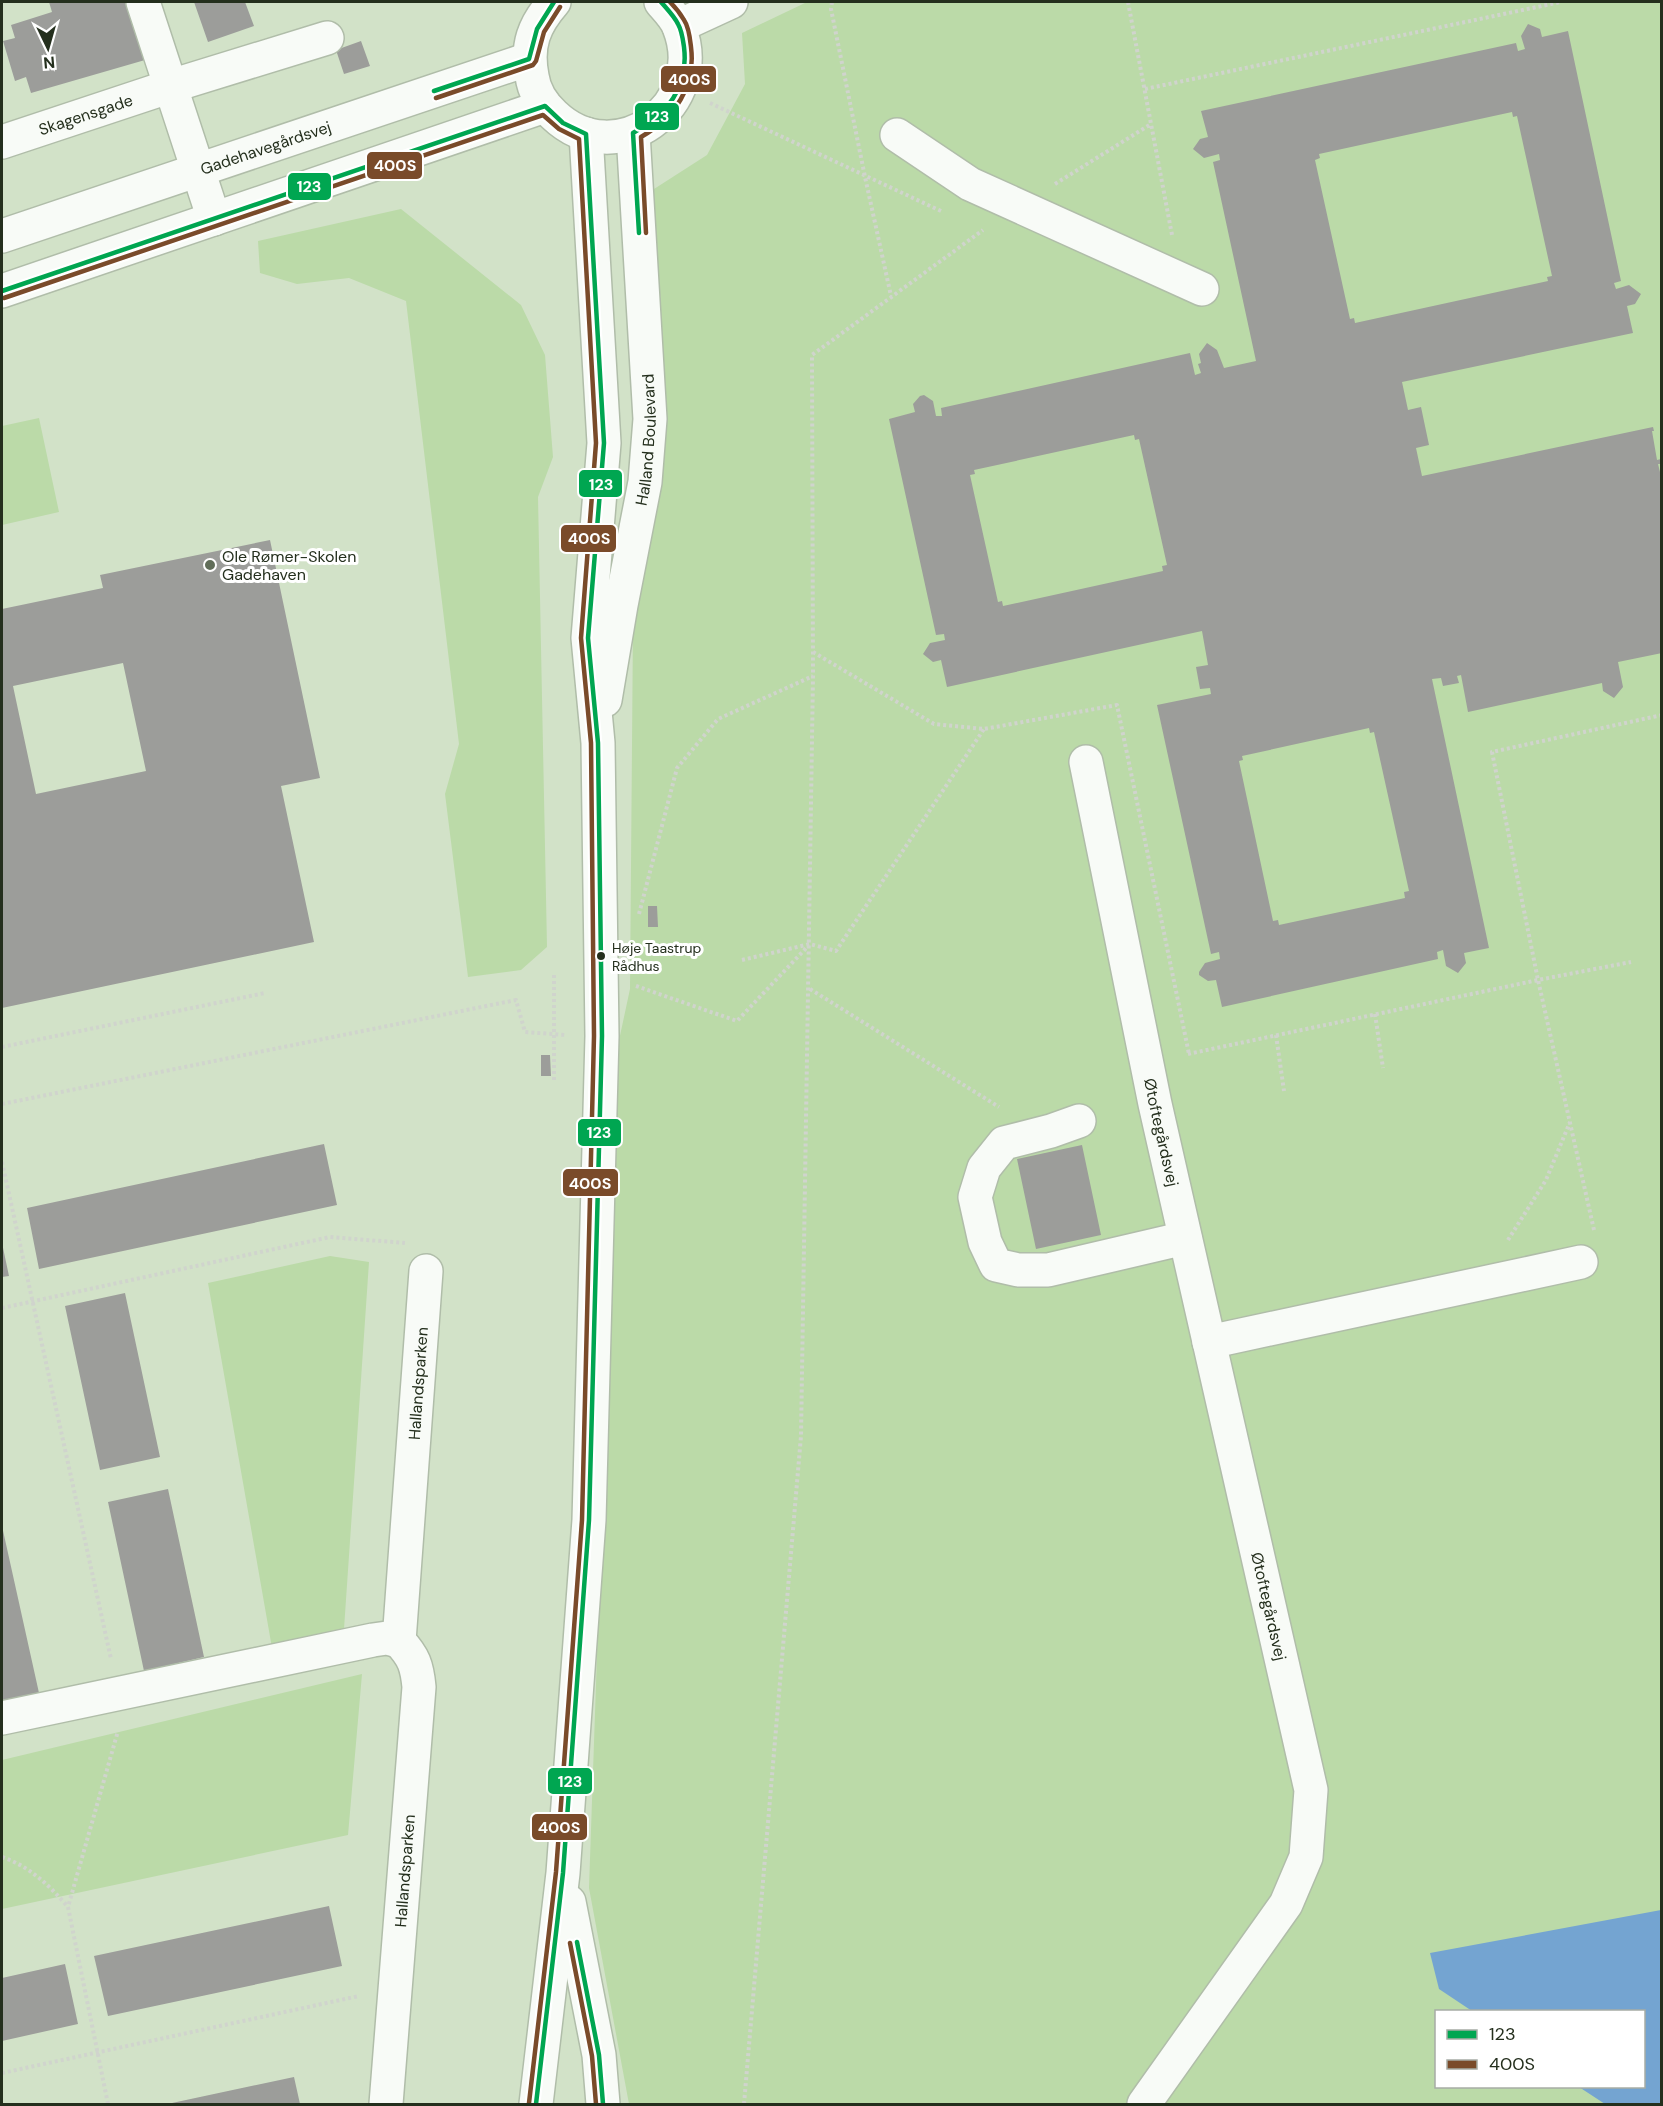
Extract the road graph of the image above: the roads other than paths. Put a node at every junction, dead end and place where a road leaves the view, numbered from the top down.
1 (143, 2) edge
2 (554, 2) edge
3 (731, 2) edge
4 (670, 14) edge
5 (327, 38) dead end
6 (529, 59) junction
7 (171, 86) junction
8 (545, 106) junction
9 (633, 133) junction
10 (586, 134) junction
11 (897, 135) dead end
12 (2, 142) edge
13 (198, 170) junction
14 (214, 219) junction
15 (2, 236) edge
16 (1202, 289) dead end
17 (2, 291) edge
18 (598, 743) junction
19 (1086, 762) dead end
20 (1079, 1121) dead end
21 (1185, 1238) junction
22 (1588, 1248) road end
23 (426, 1271) road end
24 (1209, 1342) junction
25 (399, 1641) junction
26 (2, 1718) edge
27 (563, 1873) junction
28 (386, 2104) edge
29 (536, 2104) edge
30 (603, 2104) edge
31 (1144, 2104) edge

1 - 7 street
2 - 6 street
3 - 4 street
4 - 9 street
5 - 7 street, Skagensgade
6 - 8 street
6 - 13 street, Gadehavegårdsvej
7 - 12 street, Skagensgade
7 - 13 street
8 - 10 street
8 - 14 street
9 - 10 street
9 - 18 street, Halland Boulevard
10 - 18 street, Halland Boulevard
11 - 16 street
13 - 14 street
13 - 15 street, Gadehavegårdsvej
14 - 17 street
18 - 27 street, Halland Boulevard
19 - 21 street, Øtoftegårdsvej
20 - 21 street
21 - 24 street, Øtoftegårdsvej
22 - 24 street
23 - 25 street, Hallandsparken
24 - 31 street, Øtoftegårdsvej
25 - 26 street
25 - 28 street, Hallandsparken
27 - 29 street, Halland Boulevard
27 - 30 street, Halland Boulevard

